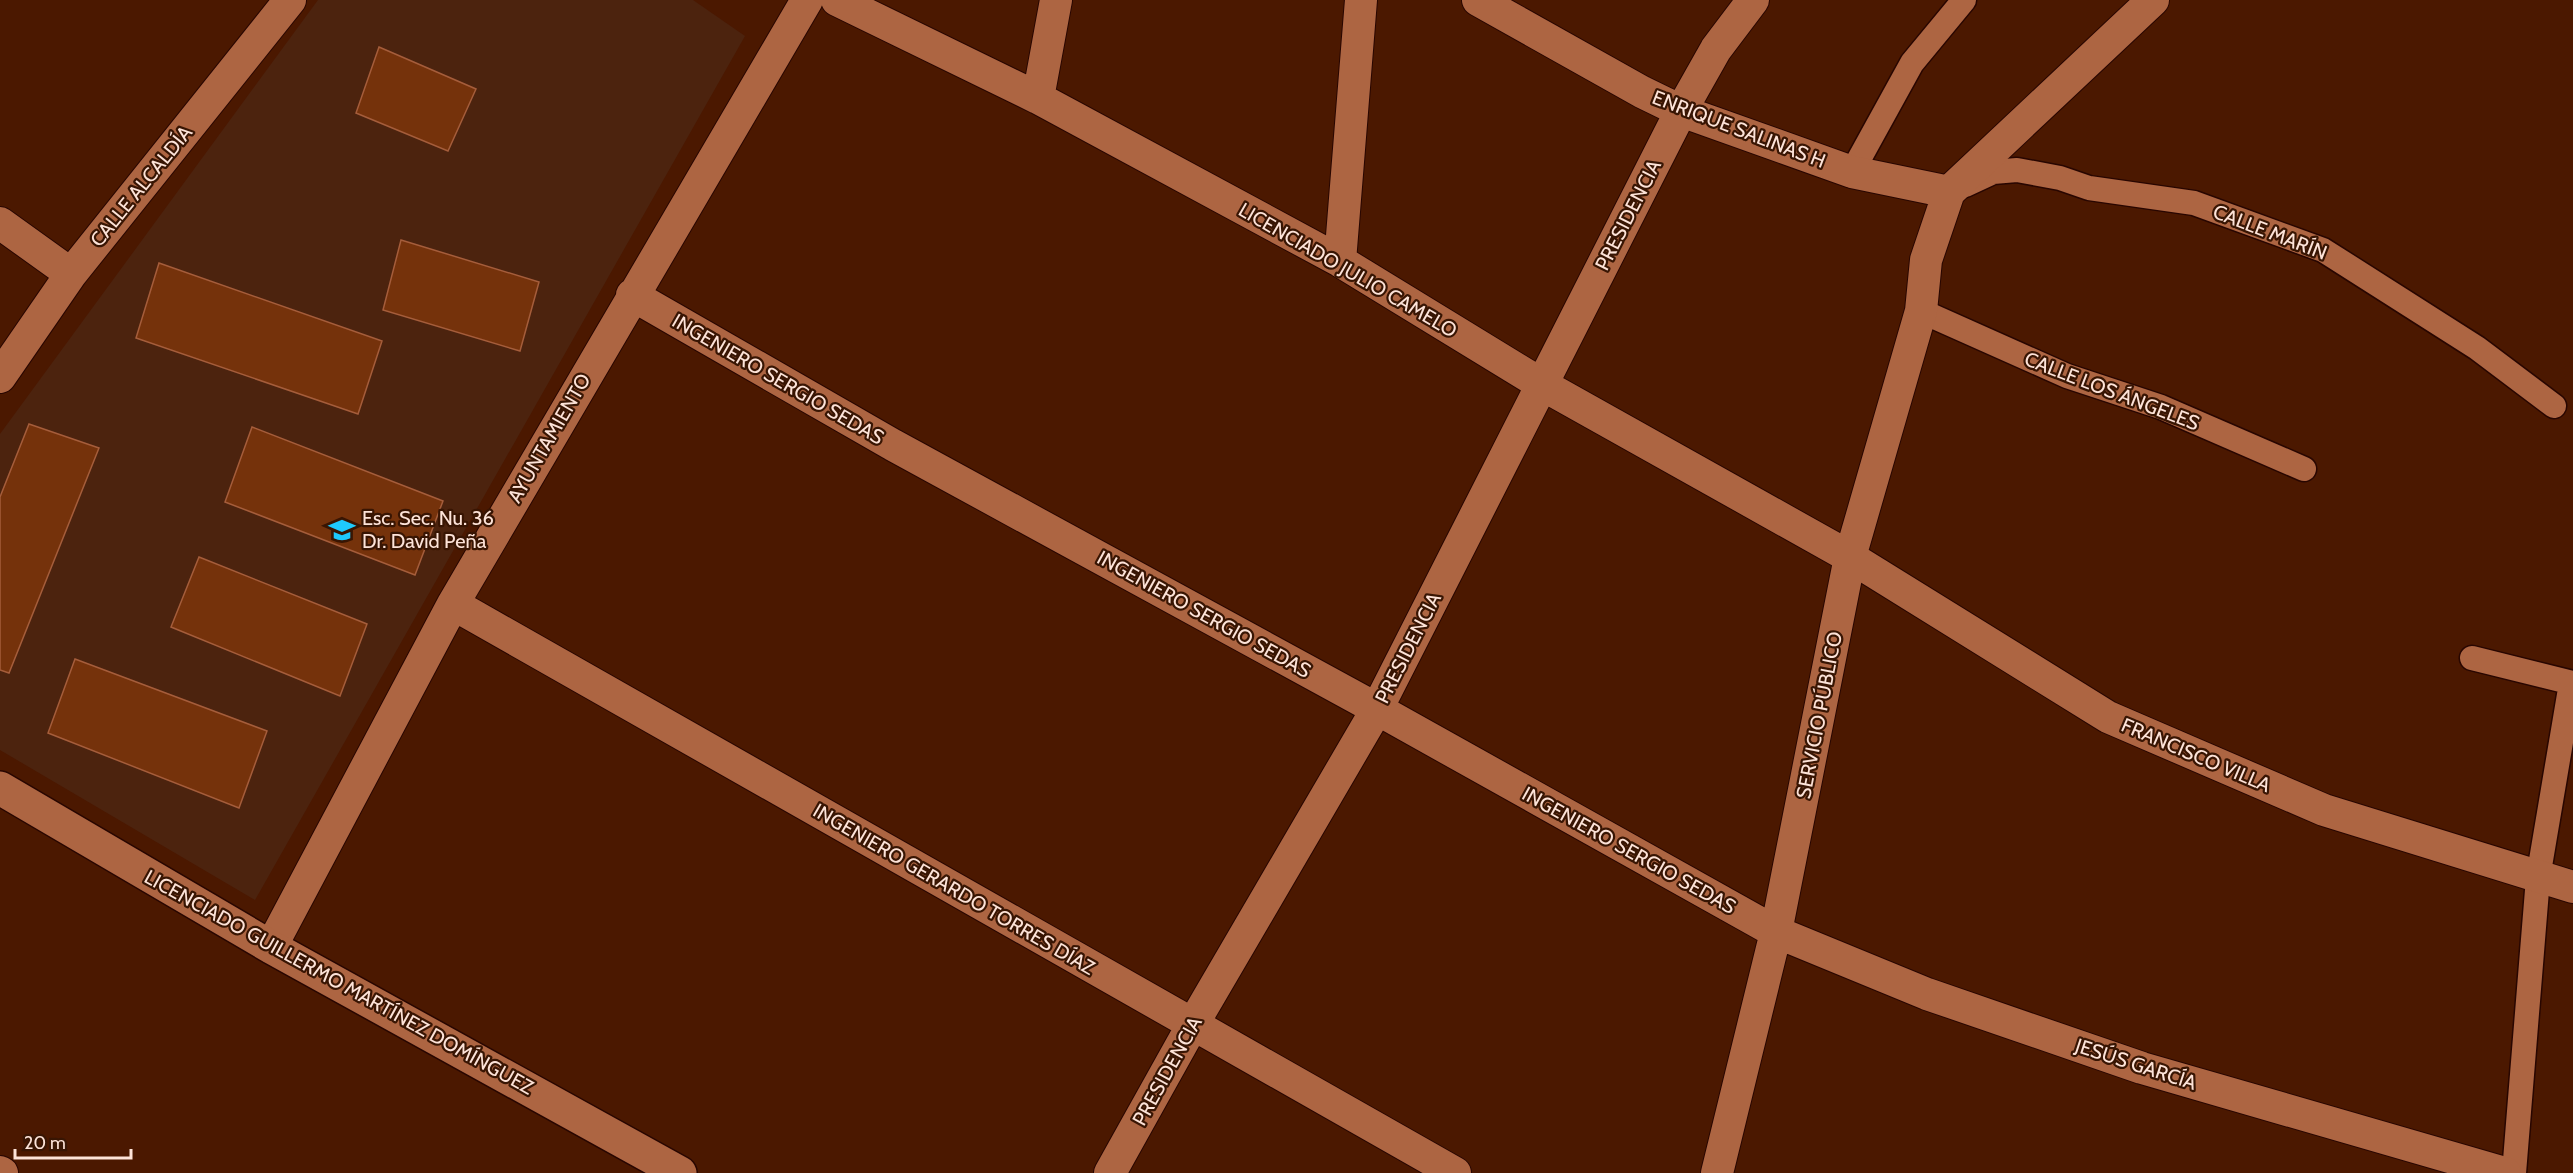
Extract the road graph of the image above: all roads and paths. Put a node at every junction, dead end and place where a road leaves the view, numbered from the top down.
1 (290, 0) edge
2 (807, 0) edge
3 (837, 0) edge
4 (1056, 0) edge
5 (1361, 0) edge
6 (1478, 0) edge
7 (1753, 0) edge
8 (1964, 0) edge
9 (2152, 0) edge
10 (1038, 98) junction
11 (1681, 111) junction
12 (1852, 172) junction
13 (1949, 192) junction
14 (0, 223) edge
15 (1340, 261) junction
16 (70, 274) junction
17 (632, 295) junction
18 (1921, 311) junction
19 (0, 377) edge
20 (1541, 384) junction
21 (2554, 406) dead end
22 (2304, 469) dead end
23 (1850, 558) junction
24 (453, 604) junction
25 (2472, 658) dead end
26 (2572, 683) edge
27 (1377, 709) junction
28 (0, 788) edge
29 (2538, 878) junction
30 (2573, 887) edge
31 (1776, 932) junction
32 (271, 947) junction
33 (1193, 1024) junction
34 (680, 1173) edge
35 (1110, 1173) edge
36 (1455, 1173) edge
37 (1717, 1173) edge
38 (2505, 1173) edge
39 (2514, 1173) edge

1 - 16 street, CALLE ALCALDÍA
2 - 17 street, AYUNTAMIENTO
3 - 10 street, LICENCIADO JULIO CAMELO
4 - 10 street
5 - 15 street
6 - 11 street, ENRIQUE SALINAS H
7 - 11 street, PRESIDENCIA
8 - 12 street
9 - 13 street
10 - 15 street, LICENCIADO JULIO CAMELO
11 - 12 street, ENRIQUE SALINAS H
11 - 20 street, PRESIDENCIA
12 - 13 street, ENRIQUE SALINAS H
13 - 18 street, SERVICIO PÚBLICO
13 - 21 street, CALLE MARÍN
14 - 16 street
15 - 20 street, LICENCIADO JULIO CAMELO
16 - 19 street, CALLE ALCALDÍA
17 - 24 street, AYUNTAMIENTO
17 - 27 street, INGENIERO SERGIO SEDAS
18 - 22 street, CALLE LOS ÁNGELES
18 - 23 street, SERVICIO PÚBLICO
20 - 23 street, LICENCIADO JULIO CAMELO
20 - 27 street, PRESIDENCIA
23 - 29 street, FRANCISCO VILLA
23 - 31 street, SERVICIO PÚBLICO
24 - 32 street, AYUNTAMIENTO
24 - 33 street, INGENIERO GERARDO TORRES DÍAZ
25 - 26 street
26 - 29 street
27 - 31 street, INGENIERO SERGIO SEDAS
27 - 33 street, PRESIDENCIA
28 - 32 street, LICENCIADO GUILLERMO MARTÍNEZ DOMÍNGUEZ
29 - 30 street, FRANCISCO VILLA
29 - 39 street
31 - 37 street, SERVICIO PÚBLICO
31 - 38 street, JESÚS GARCÍA
32 - 34 street, LICENCIADO GUILLERMO MARTÍNEZ DOMÍNGUEZ
33 - 35 street, PRESIDENCIA
33 - 36 street, INGENIERO GERARDO TORRES DÍAZ

